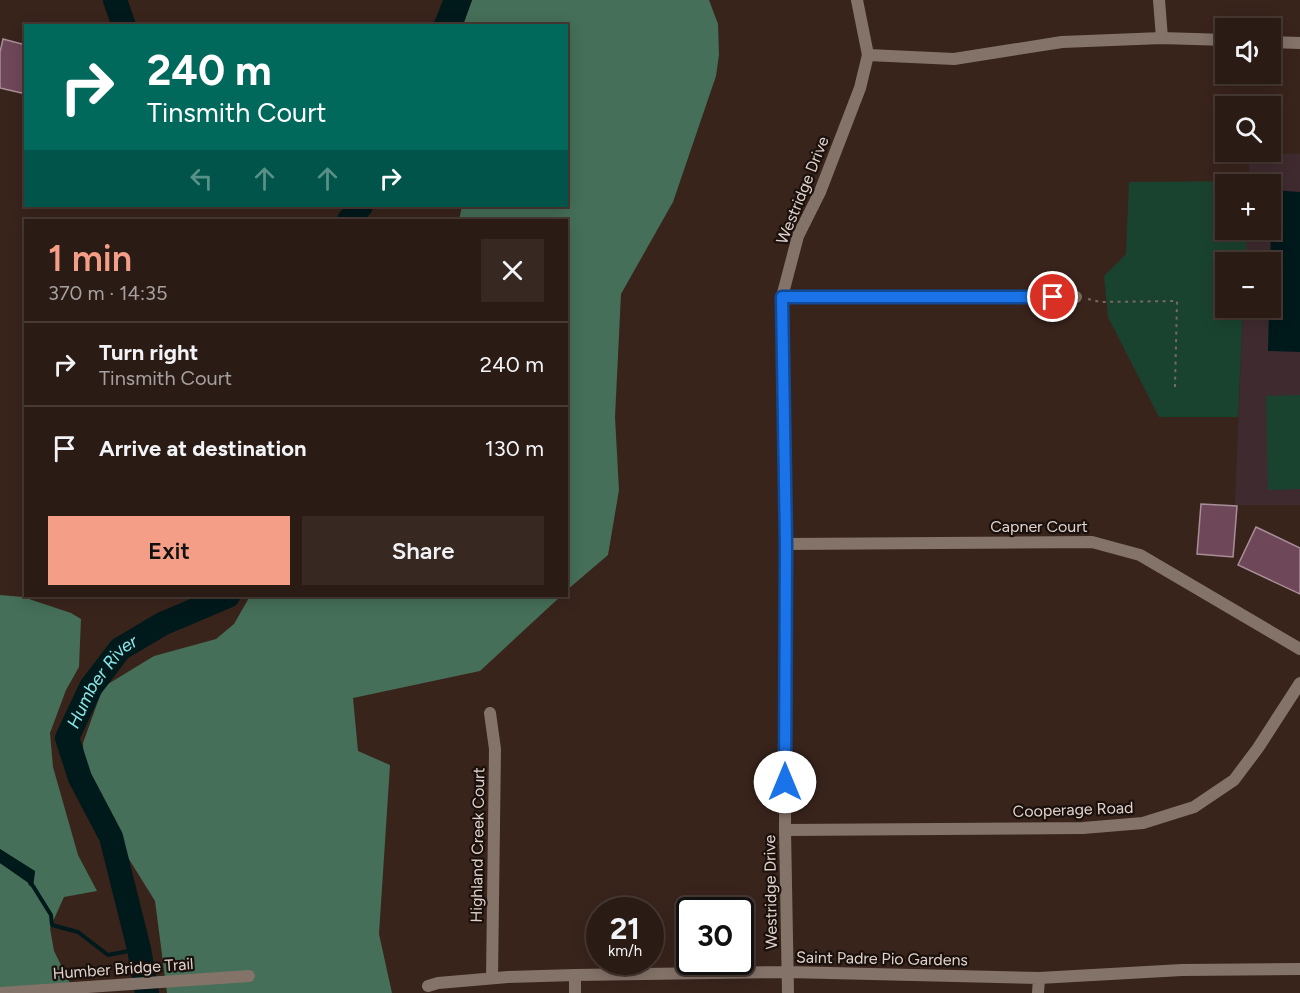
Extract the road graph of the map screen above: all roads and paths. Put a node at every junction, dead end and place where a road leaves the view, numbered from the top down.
1 (857, 0) edge
2 (1159, 0) edge
3 (1162, 38) junction
4 (1215, 40) edge
5 (1281, 42) edge
6 (1300, 43) edge
7 (868, 55) junction
8 (782, 297) junction
9 (1076, 297) joint
10 (1175, 387) dead end
11 (786, 544) junction
12 (1300, 649) edge
13 (1300, 683) edge
14 (490, 713) dead end
15 (785, 830) junction
16 (1300, 969) edge
17 (788, 972) junction
18 (575, 975) junction
19 (249, 976) dead end
20 (492, 978) junction
21 (1038, 978) junction
22 (428, 987) dead end
23 (0, 993) edge
24 (575, 993) edge
25 (788, 993) edge
26 (1038, 993) edge

1 - 7 street, Westridge Drive
2 - 3 street
3 - 4 street
3 - 7 street
5 - 6 street
7 - 8 street, Westridge Drive
8 - 9 street
8 - 11 street, Westridge Drive
9 - 10 path
11 - 12 street, Capner Court
11 - 15 street, Westridge Drive
13 - 15 street, Cooperage Road
14 - 20 street, Highland Creek Court
15 - 17 street, Westridge Drive
16 - 21 street, Saint Padre Pio Gardens
17 - 18 street, Saint Padre Pio Gardens
17 - 21 street, Saint Padre Pio Gardens
17 - 25 street, Westridge Drive
18 - 20 street, Saint Padre Pio Gardens
18 - 24 street
19 - 23 street, Humber Bridge Trail
20 - 22 street, Saint Padre Pio Gardens
21 - 26 street

